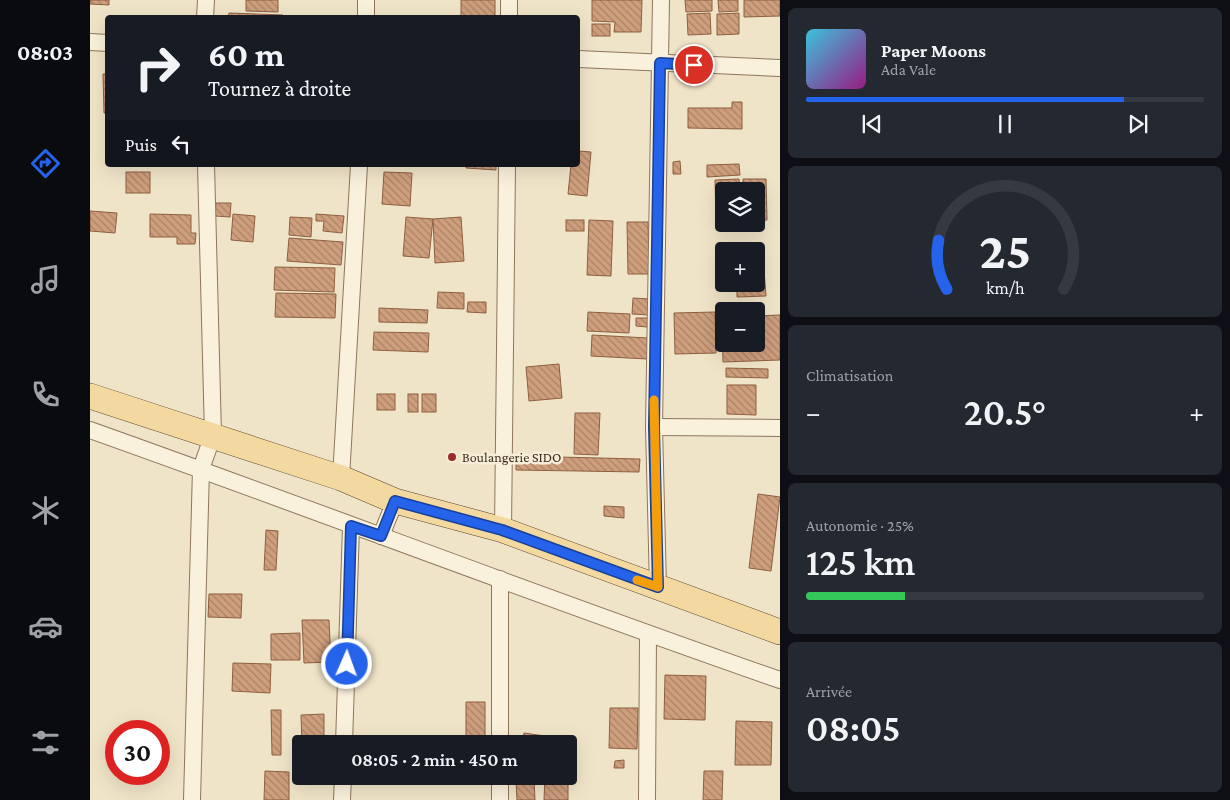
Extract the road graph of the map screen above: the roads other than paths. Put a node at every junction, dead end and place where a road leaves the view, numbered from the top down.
1 (206, 0) edge
2 (366, 0) edge
3 (509, 0) edge
4 (660, 0) edge
5 (205, 15) edge
6 (366, 15) edge
7 (509, 15) edge
8 (90, 42) edge
9 (105, 43) edge
10 (580, 59) edge
11 (660, 63) junction
12 (780, 68) edge
13 (206, 167) edge
14 (359, 167) edge
15 (507, 167) edge
16 (90, 396) edge
17 (654, 427) junction
18 (780, 428) edge
19 (90, 430) edge
20 (213, 435) junction
21 (201, 470) junction
22 (341, 478) junction
23 (395, 501) junction
24 (351, 526) junction
25 (502, 530) junction
26 (381, 536) junction
27 (500, 579) junction
28 (658, 587) junction
29 (780, 632) edge
30 (648, 635) junction
31 (780, 680) edge
32 (344, 735) edge
33 (500, 735) edge
34 (343, 785) edge
35 (500, 785) edge
36 (192, 800) edge
37 (342, 800) edge
38 (500, 800) edge
39 (647, 800) edge

1 - 5 street
2 - 6 street
3 - 7 street
4 - 11 street
8 - 9 street
10 - 11 street
11 - 12 street
11 - 17 street
13 - 20 street
14 - 22 street
15 - 25 street
16 - 20 main road
17 - 18 street
17 - 28 street
19 - 21 street
20 - 21 street
20 - 22 main road
21 - 24 street
21 - 36 street
22 - 23 main road
23 - 25 main road
23 - 26 street
24 - 26 street
24 - 32 street
25 - 28 main road
26 - 27 street
27 - 30 street
27 - 33 street
28 - 29 main road
30 - 31 street
30 - 39 street
34 - 37 street
35 - 38 street

